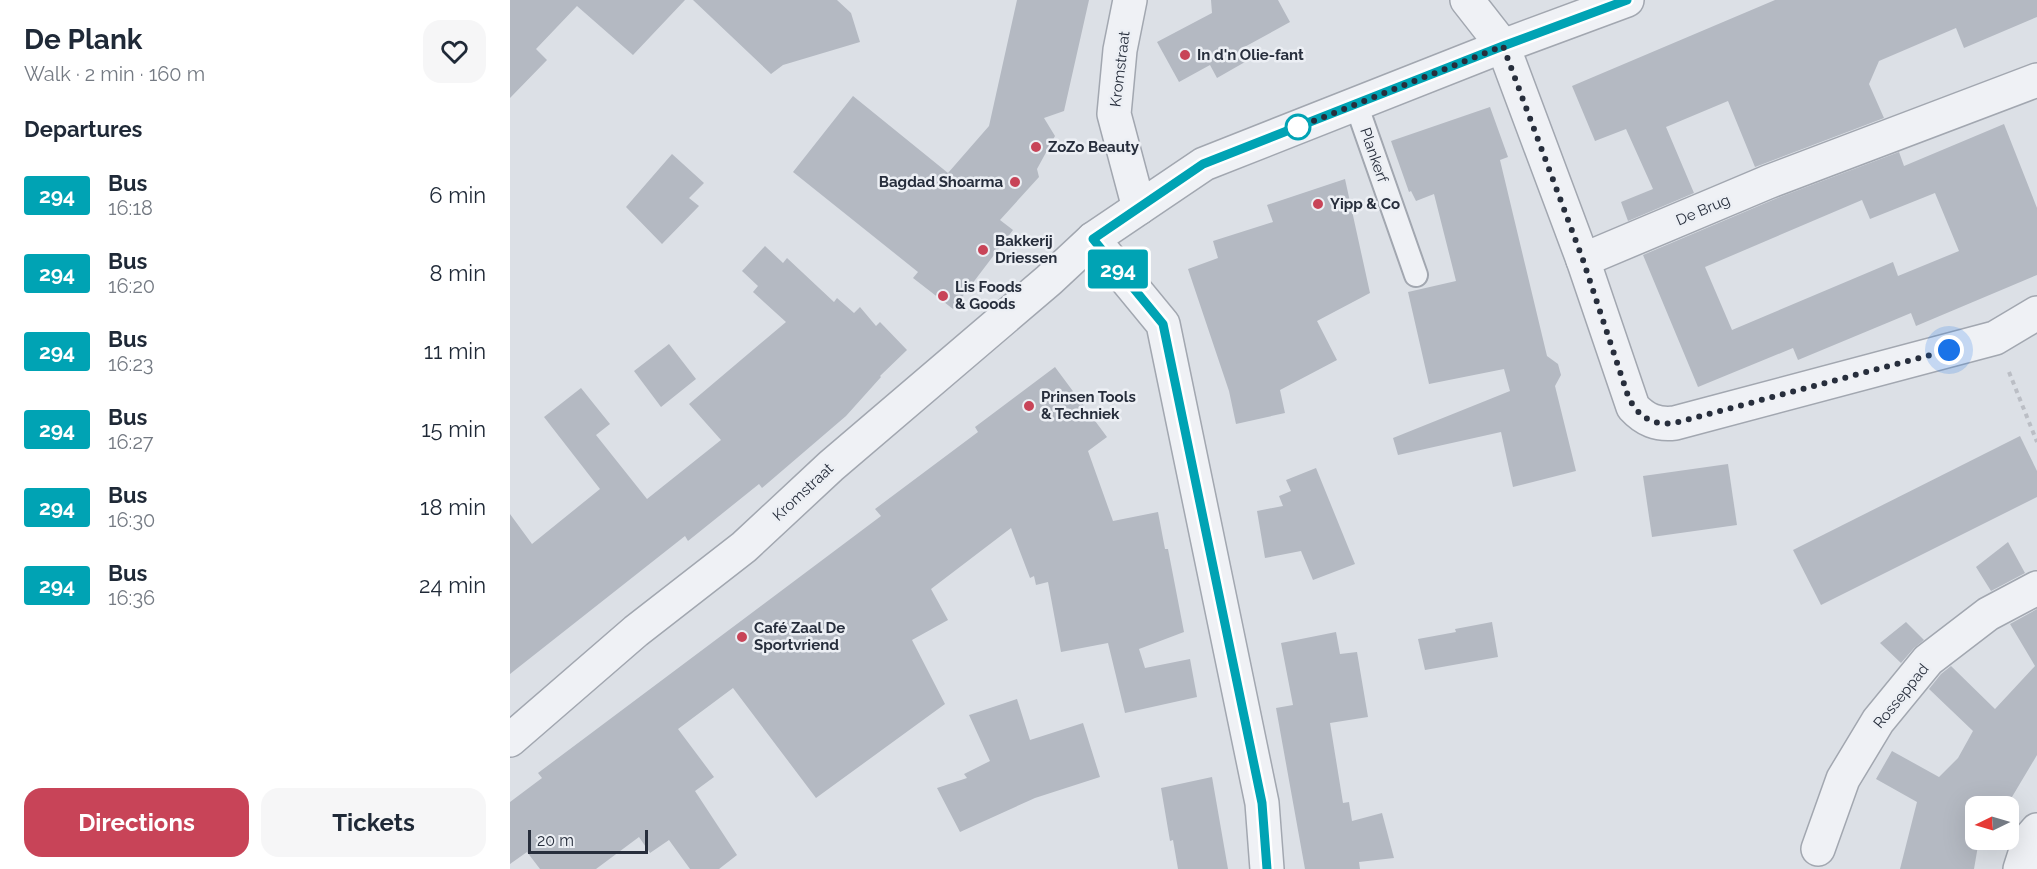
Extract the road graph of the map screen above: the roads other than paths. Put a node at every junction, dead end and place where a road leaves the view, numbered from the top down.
1 (1130, 0) edge
2 (1467, 0) edge
3 (1627, 0) edge
4 (1503, 46) junction
5 (2037, 80) edge
6 (1356, 104) junction
7 (1139, 208) junction
8 (1093, 239) junction
9 (1583, 260) junction
10 (1416, 275) dead end
11 (2037, 313) edge
12 (2037, 588) edge
13 (510, 740) edge
14 (2037, 830) edge
15 (1818, 849) dead end
16 (1267, 869) edge
17 (2020, 869) edge

1 - 7 street, Kromstraat
2 - 4 street
3 - 4 street, Kromstraat
4 - 6 street, Kromstraat
4 - 9 street
5 - 9 street, De Brug
6 - 7 street, Kromstraat
6 - 10 lane, Plankerf
7 - 8 street, Kromstraat
8 - 13 street, Kromstraat
8 - 16 street
9 - 11 street
12 - 15 street, Rosseppad
14 - 17 street

